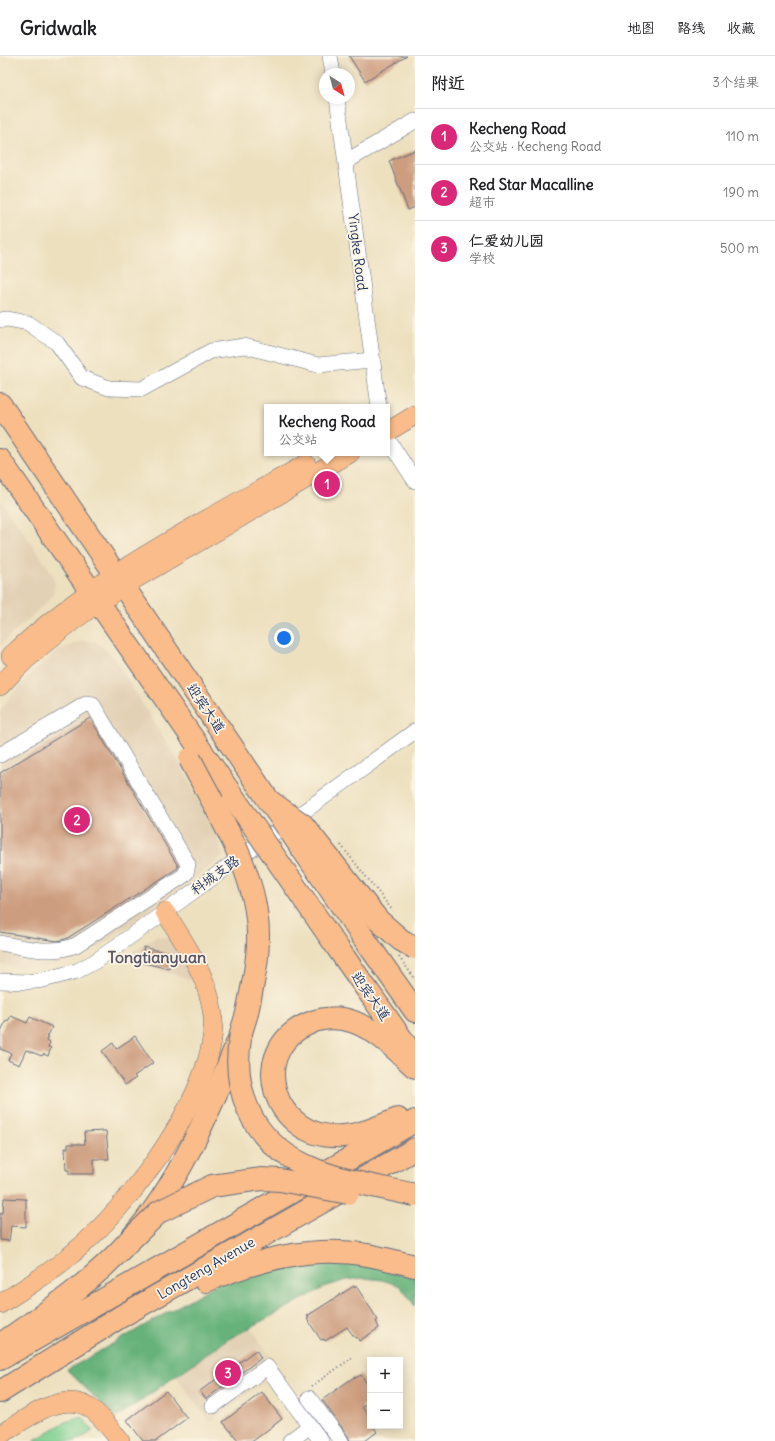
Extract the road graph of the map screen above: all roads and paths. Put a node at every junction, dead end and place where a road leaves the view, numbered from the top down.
1 (330, 56) edge
2 (332, 68) edge
3 (338, 104) edge
4 (415, 121) edge
5 (347, 161) junction
6 (0, 320) edge
7 (372, 360) junction
8 (415, 402) edge
9 (0, 404) edge
10 (379, 404) edge
11 (390, 415) edge
12 (415, 415) edge
13 (390, 430) edge
14 (390, 443) edge
15 (319, 456) edge
16 (345, 456) edge
17 (4, 465) edge
18 (415, 481) edge
19 (80, 523) junction
20 (119, 580) junction
21 (94, 596) junction
22 (0, 667) edge
23 (0, 686) edge
24 (162, 694) junction
25 (415, 731) edge
26 (0, 755) edge
27 (268, 800) junction
28 (154, 895) junction
29 (165, 912) junction
30 (0, 943) edge
31 (415, 948) edge
32 (0, 981) edge
33 (415, 1011) edge
34 (240, 1038) junction
35 (415, 1058) edge
36 (415, 1067) edge
37 (409, 1120) edge
38 (415, 1149) edge
39 (415, 1195) edge
40 (415, 1208) edge
41 (129, 1241) junction
42 (415, 1266) edge
43 (0, 1304) edge
44 (120, 1317) junction
45 (0, 1344) edge
46 (353, 1357) dead end
47 (0, 1359) edge
48 (0, 1392) edge
49 (309, 1398) joint
50 (213, 1406) dead end
51 (93, 1410) junction
52 (0, 1422) edge
53 (310, 1426) junction
54 (0, 1436) edge
55 (120, 1441) edge
56 (290, 1441) edge
57 (321, 1441) edge
58 (340, 1441) edge

1 - 2 street
3 - 5 street, Yingke Road
4 - 5 street
5 - 7 street, Yingke Road
6 - 7 street
7 - 10 street, Yingke Road
8 - 11 main road
9 - 19 highway, 迎宾大道
12 - 13 main road
14 - 18 street
15 - 20 main road
16 - 20 main road
17 - 19 highway
17 - 21 highway, 迎宾大道
19 - 20 highway, 迎宾大道
20 - 21 main road
20 - 27 highway, 迎宾大道, bridge
21 - 22 main road
21 - 23 main road
21 - 24 highway, 迎宾大道
24 - 34 highway, bridge
24 - 35 highway, 迎宾大道, bridge
25 - 29 street, 科城支路
26 - 28 street
27 - 31 highway, bridge
27 - 33 highway, 迎宾大道, bridge
28 - 29 street
28 - 30 street
29 - 32 street, 科城支路
29 - 43 main road
34 - 39 highway, bridge
34 - 41 highway, bridge
36 - 37 highway
37 - 47 highway, Longteng Avenue
38 - 44 highway, Longteng Avenue
40 - 41 highway, bridge
41 - 45 highway
42 - 44 highway
44 - 48 highway, Longteng Avenue
46 - 49 path
49 - 58 street
50 - 53 street
51 - 52 main road
51 - 54 main road
51 - 55 main road
53 - 56 street
53 - 57 street

